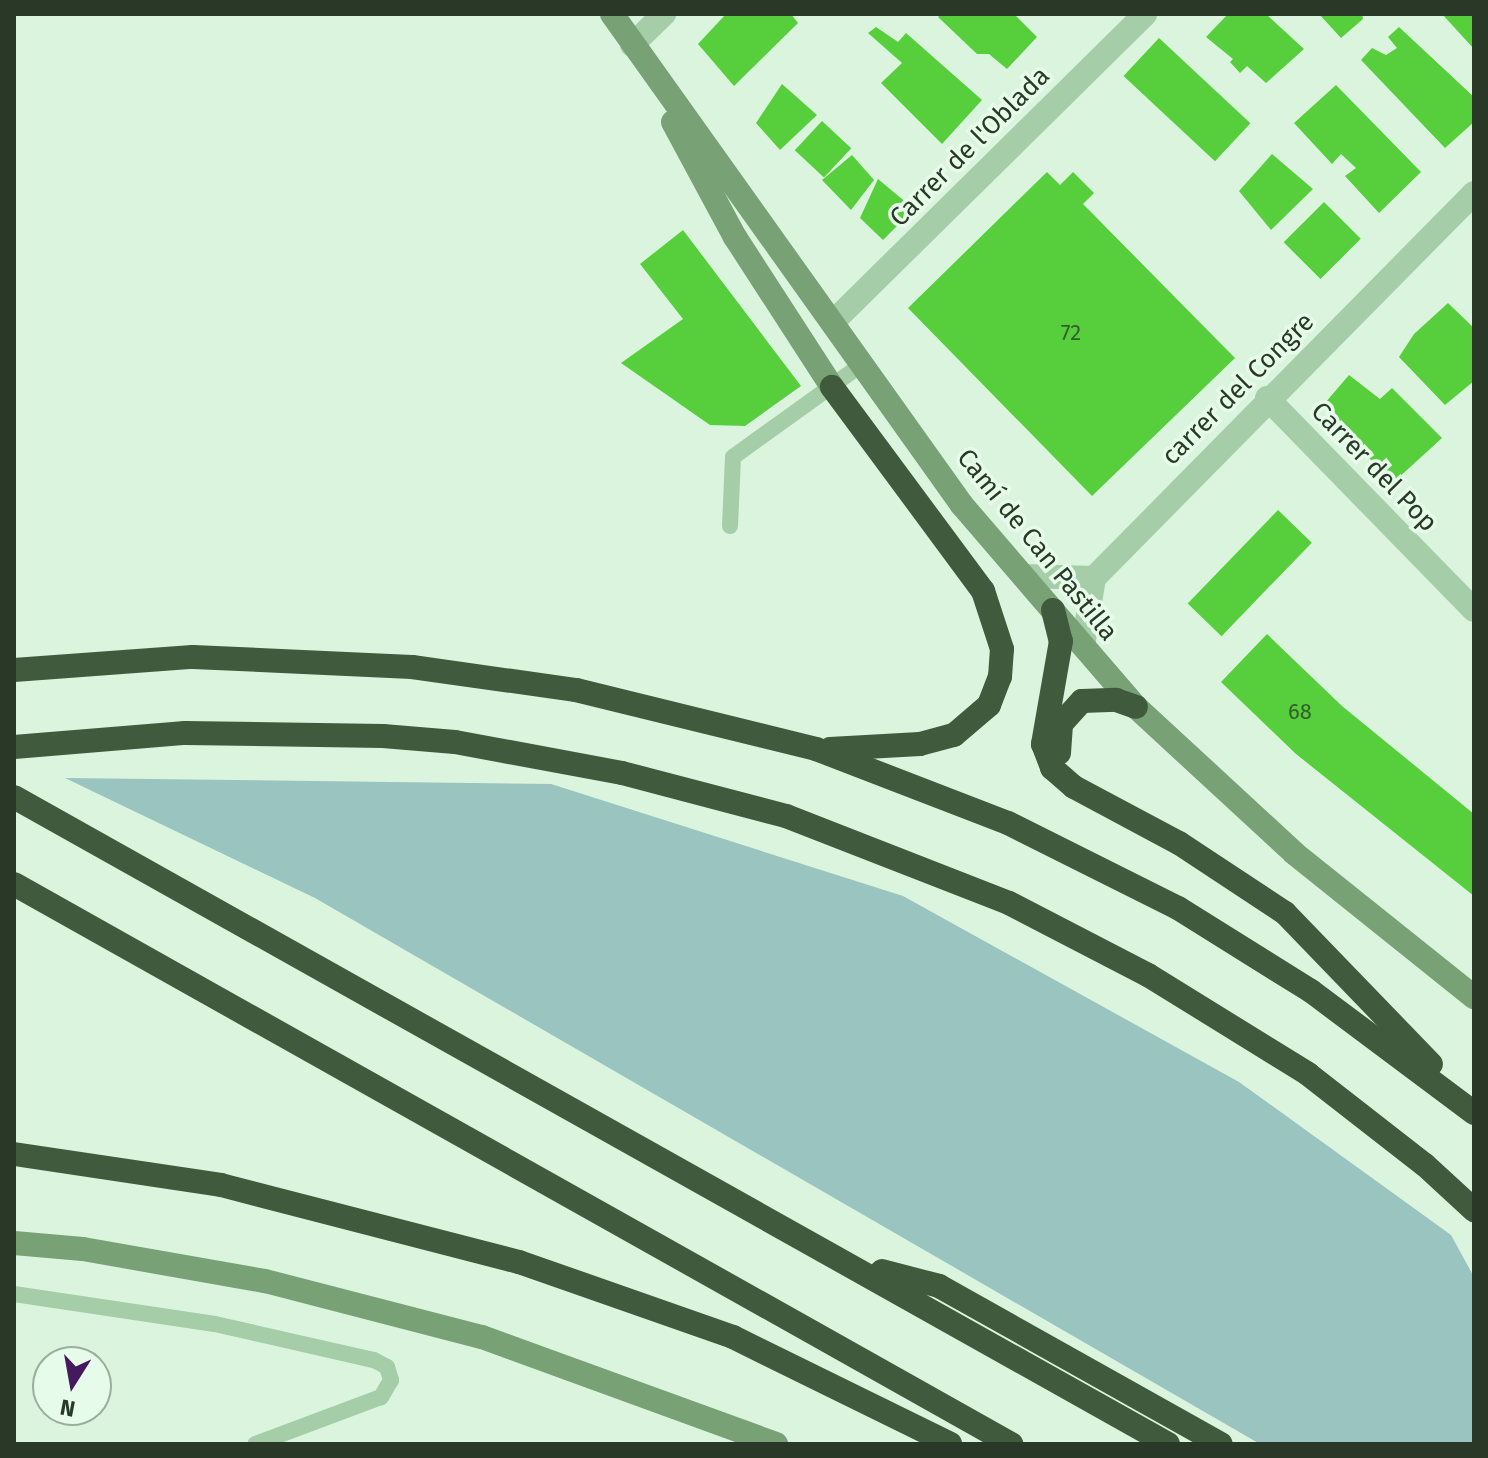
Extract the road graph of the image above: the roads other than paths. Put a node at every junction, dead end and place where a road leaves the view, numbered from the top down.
1 (612, 14) edge
2 (664, 14) edge
3 (1145, 14) edge
4 (632, 45) junction
5 (1474, 193) edge
6 (834, 321) junction
7 (864, 363) junction
8 (832, 387) junction
9 (1267, 398) junction
10 (730, 526) dead end
11 (1023, 576) junction
12 (1094, 578) junction
13 (1053, 610) junction
14 (1474, 610) edge
15 (1083, 646) junction
16 (14, 670) edge
17 (1136, 707) junction
18 (14, 747) edge
19 (816, 749) junction
20 (1074, 787) junction
21 (14, 797) edge
22 (14, 884) edge
23 (1474, 997) edge
24 (1471, 1111) edge
25 (14, 1154) edge
26 (1474, 1210) edge
27 (14, 1243) edge
28 (847, 1262) junction
29 (14, 1294) edge
30 (662, 1403) junction
31 (255, 1444) edge
32 (735, 1444) edge
33 (776, 1444) edge
34 (950, 1444) edge
35 (1011, 1444) edge
36 (1168, 1444) edge
37 (1221, 1444) edge

1 - 4 street, Camí de Can Pastilla
2 - 4 street
3 - 6 street, Carrer de l'Oblada
4 - 6 street, Camí de Can Pastilla
4 - 8 street
5 - 9 street, carrer del Congre
6 - 7 street, Camí de Can Pastilla
7 - 8 lane
7 - 11 street, Camí de Can Pastilla
8 - 10 lane
8 - 19 highway
9 - 12 street, carrer del Congre
9 - 14 street, Carrer del Pop
11 - 12 street
11 - 13 street, Camí de Can Pastilla
12 - 15 street
13 - 15 street, Camí de Can Pastilla
13 - 20 highway
15 - 17 street, Camí de Can Pastilla
16 - 19 highway
17 - 20 highway
17 - 23 street, Camí de Can Pastilla
18 - 26 highway
19 - 24 highway
20 - 24 highway
21 - 28 highway
22 - 35 highway
25 - 34 highway
27 - 30 street
28 - 36 highway
28 - 37 highway
29 - 31 lane
30 - 32 street
30 - 33 street

